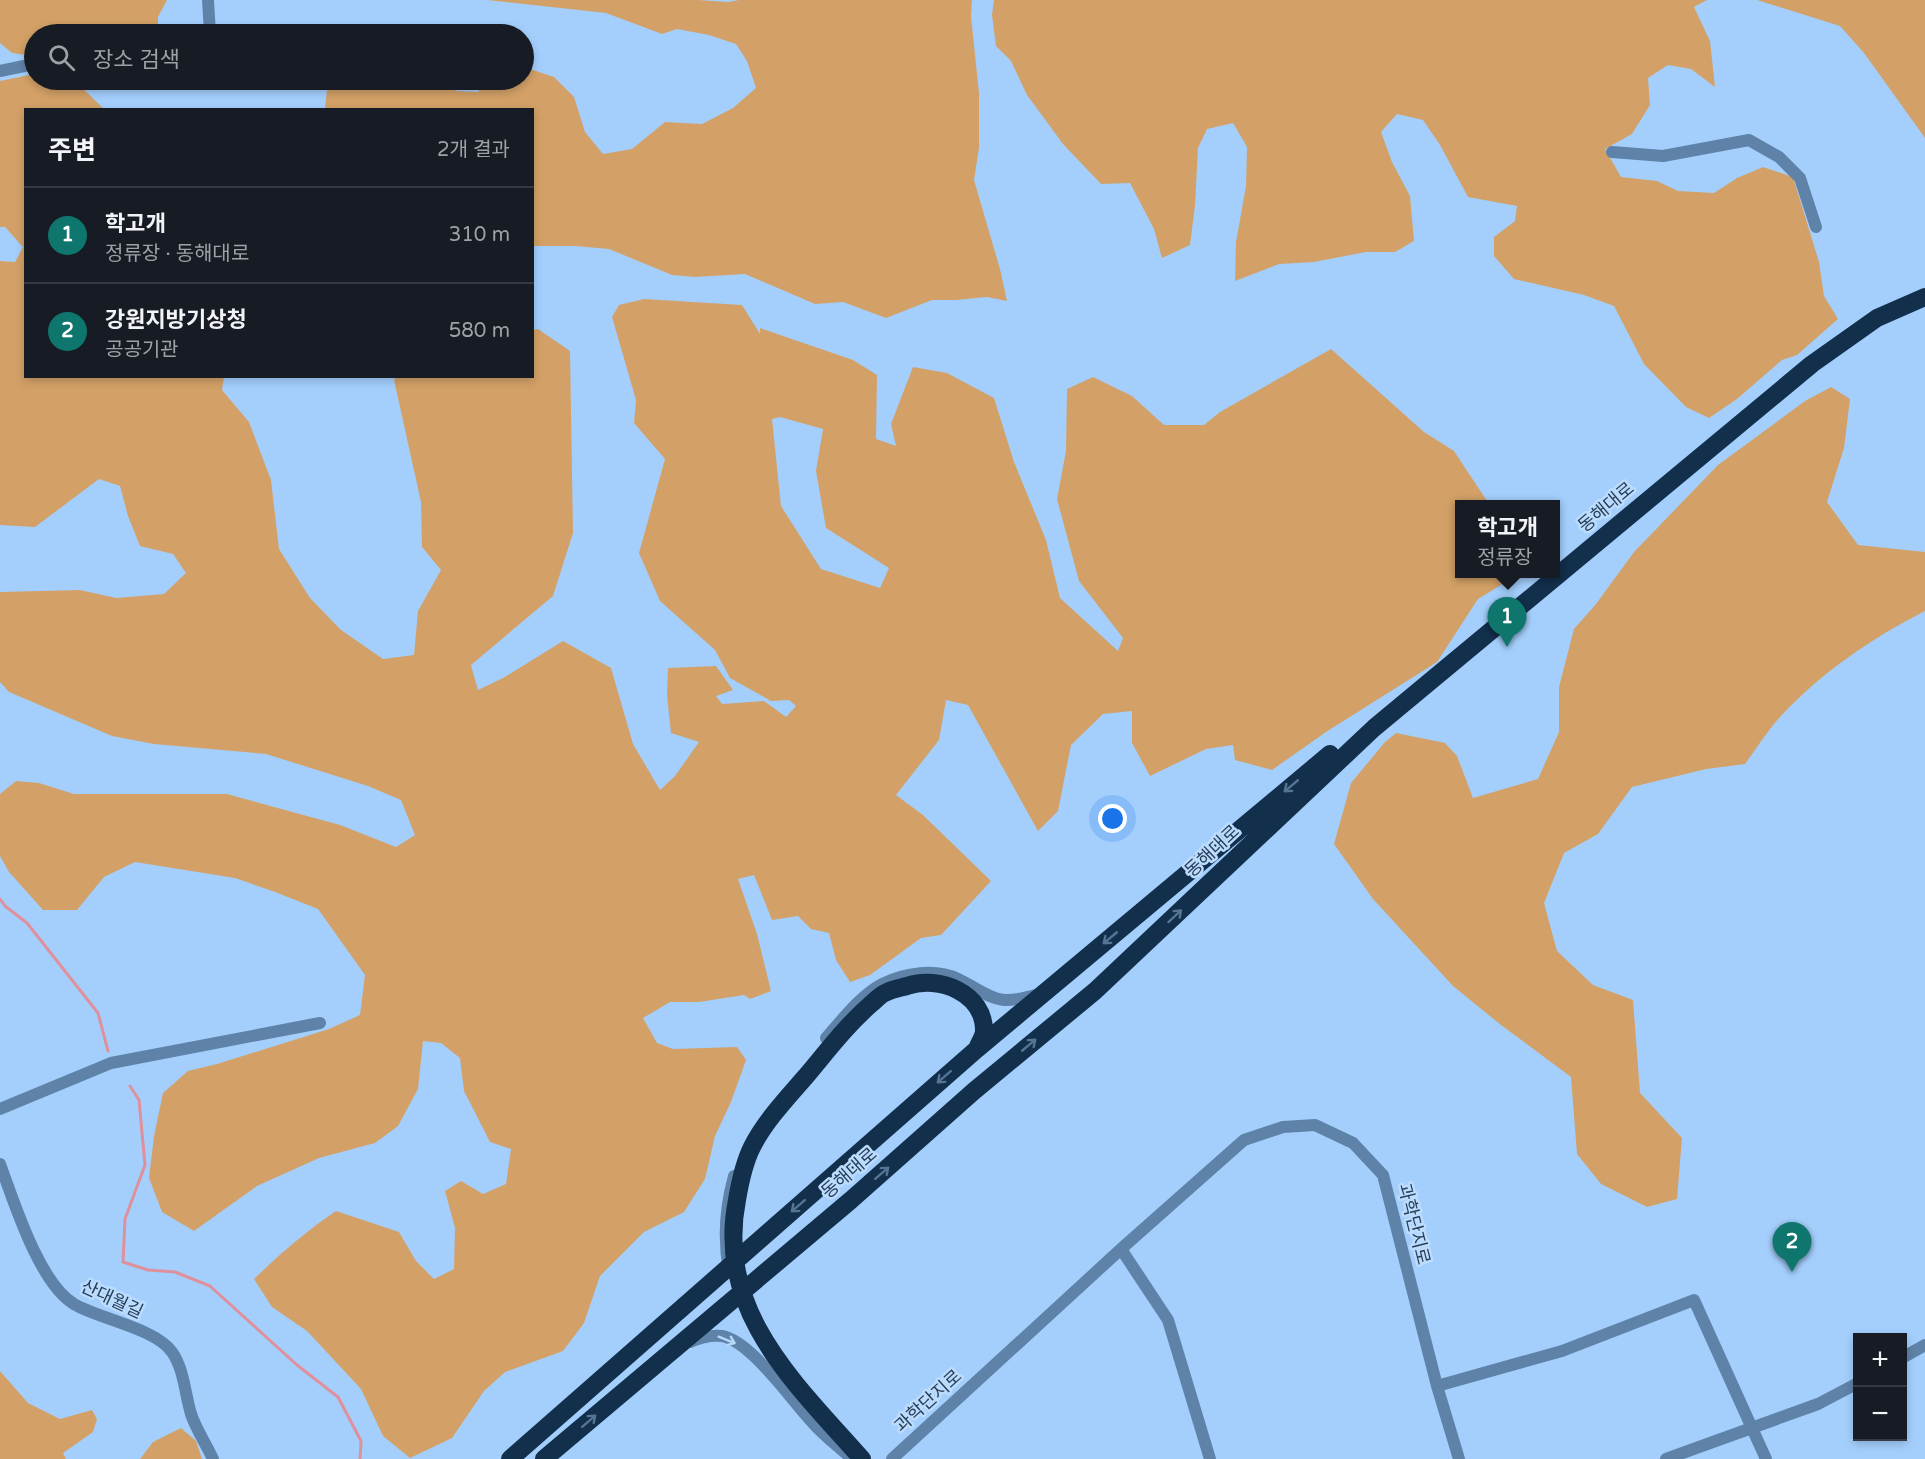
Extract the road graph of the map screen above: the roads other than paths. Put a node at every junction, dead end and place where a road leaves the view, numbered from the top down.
1 (208, 0) edge
2 (209, 24) edge
3 (24, 66) edge
4 (0, 71) edge
5 (1612, 152) dead end
6 (1816, 227) dead end
7 (1925, 285) edge
8 (1925, 297) edge
9 (1560, 562) edge
10 (1560, 573) edge
11 (1539, 578) edge
12 (1554, 578) edge
13 (1046, 992) junction
14 (320, 1023) dead end
15 (977, 1048) junction
16 (0, 1109) edge
17 (0, 1164) edge
18 (851, 1200) junction
19 (728, 1229) junction
20 (1121, 1249) junction
21 (749, 1322) junction
22 (1925, 1345) edge
23 (1907, 1355) edge
24 (1853, 1385) edge
25 (1437, 1386) junction
26 (624, 1390) junction
27 (1753, 1428) junction
28 (213, 1459) edge
29 (510, 1459) edge
30 (544, 1459) edge
31 (854, 1459) edge
32 (862, 1459) edge
33 (892, 1459) edge
34 (1210, 1459) edge
35 (1459, 1459) edge
36 (1666, 1459) edge
37 (1766, 1459) edge

1 - 2 street
3 - 4 street
5 - 6 street
7 - 9 highway, 동해대로
10 -> 8 highway, 동해대로
11 -> 13 highway, 동해대로
18 -> 12 highway, 동해대로
13 - 15 highway, 동해대로
13 - 19 street
14 - 16 street
15 - 19 highway
15 -> 29 highway, 동해대로
17 - 28 street, 산대월길
18 - 26 highway, 동해대로
18 - 32 highway
19 - 21 highway
20 - 25 street, 과학단지로
20 - 33 street, 과학단지로
20 - 34 street
21 - 31 street
21 - 32 highway
22 - 23 street
24 - 27 street
25 - 27 street
25 - 35 street, 과학단지로
30 -> 26 highway, 동해대로
26 -> 31 street
27 - 36 street
27 - 37 street

